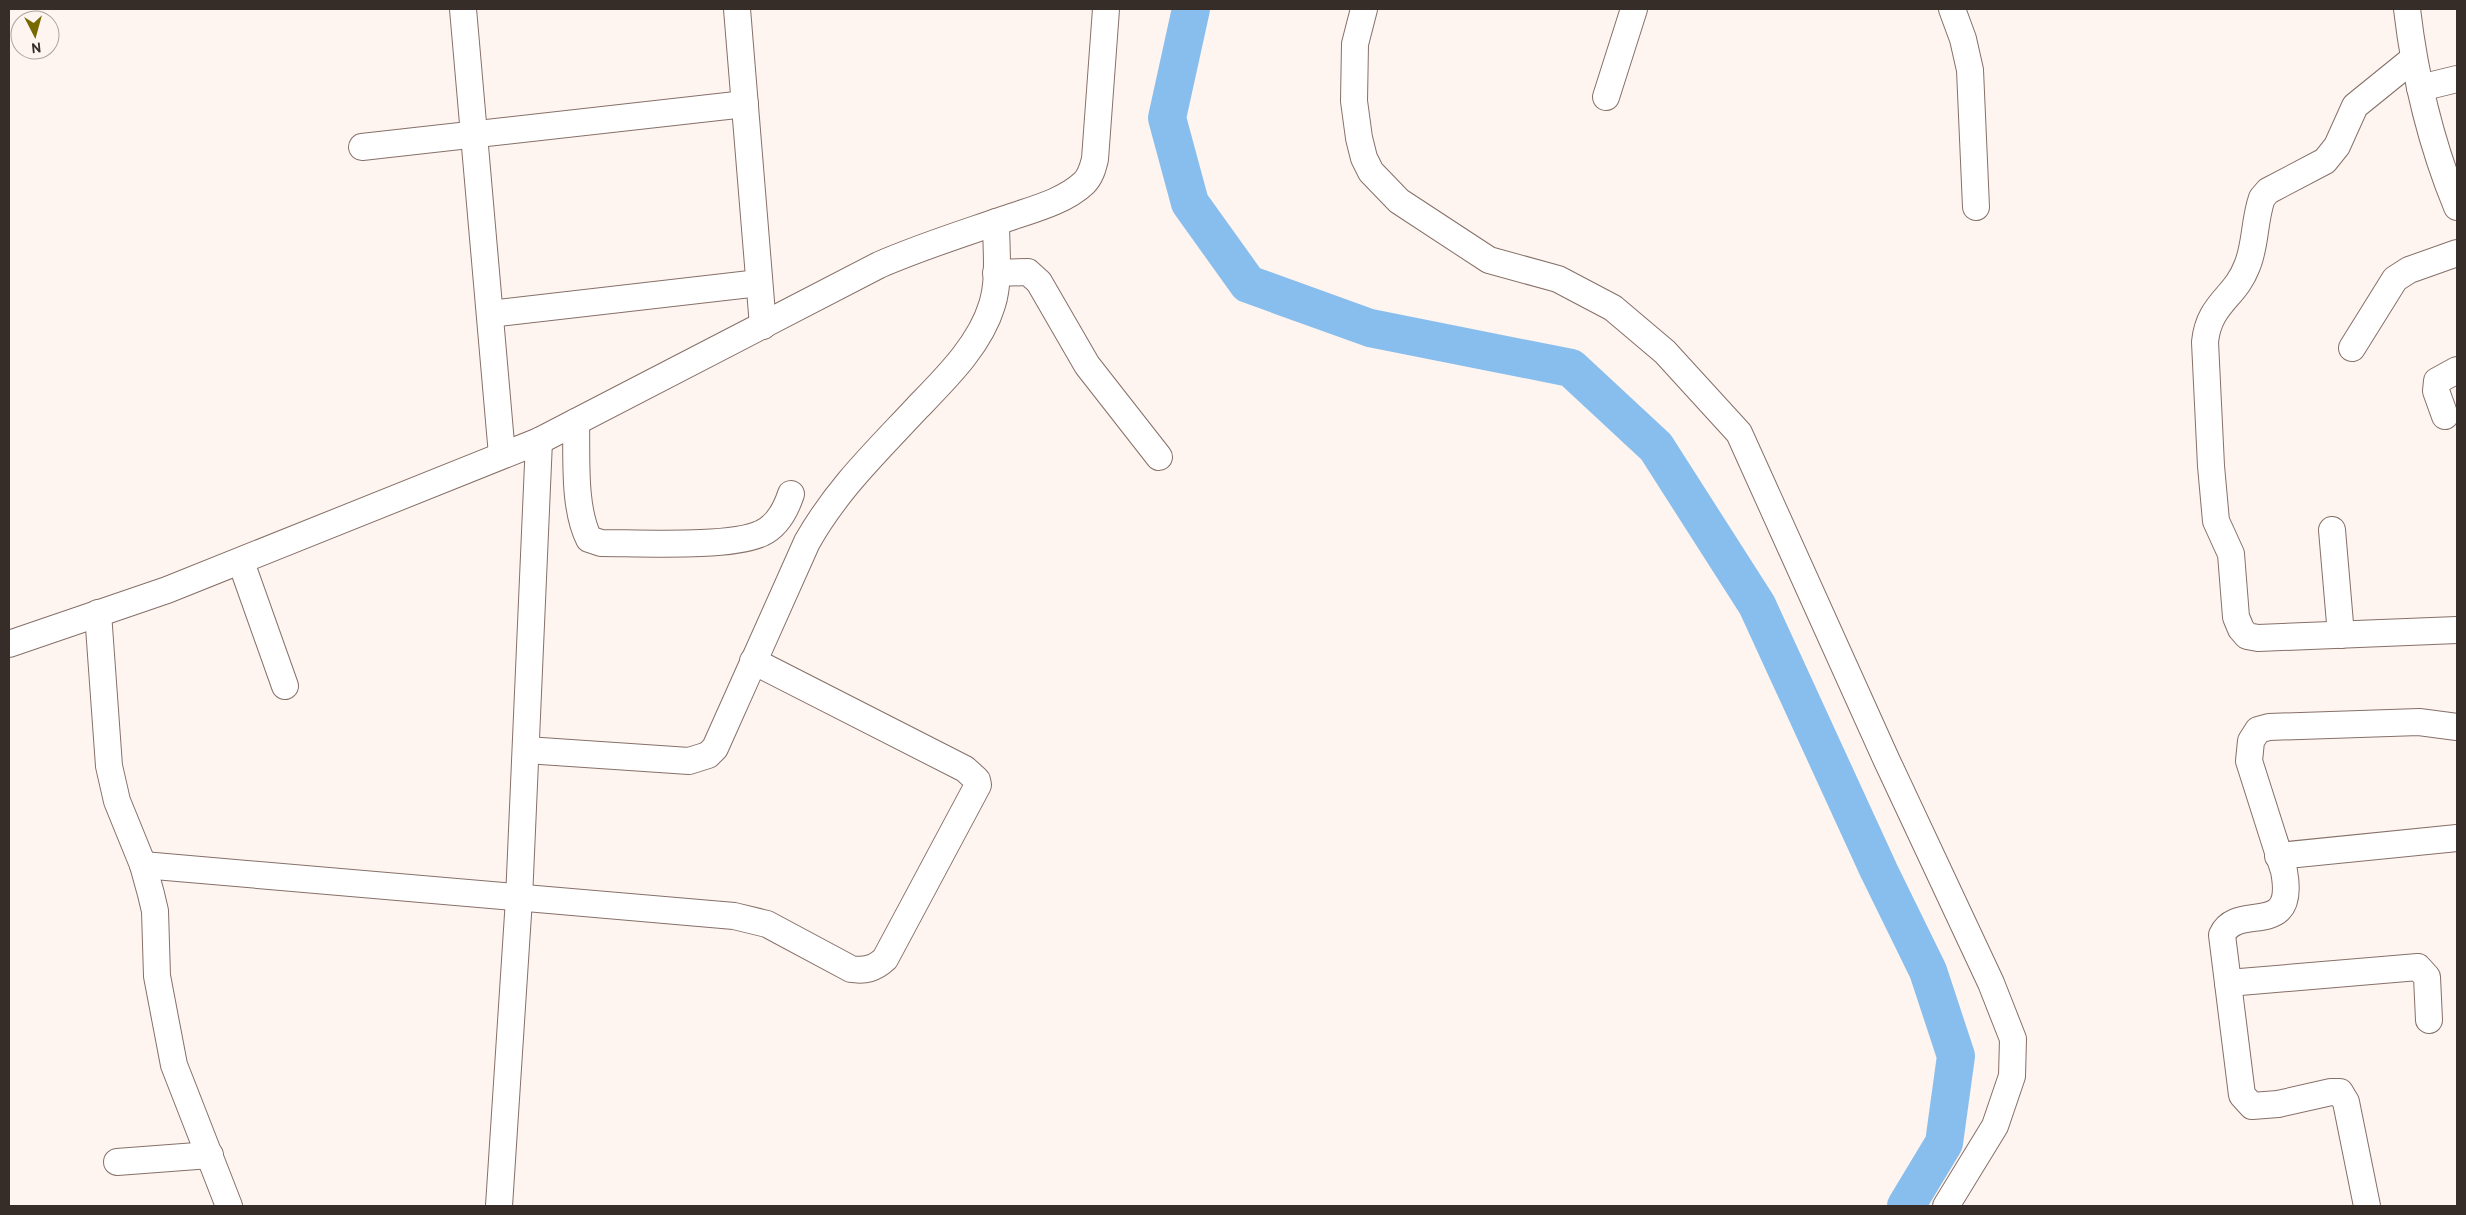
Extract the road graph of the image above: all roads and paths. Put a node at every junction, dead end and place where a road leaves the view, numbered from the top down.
1 (463, 9) edge
2 (737, 9) edge
3 (1106, 9) edge
4 (1364, 9) edge
5 (1634, 9) edge
6 (1952, 9) edge
7 (2407, 9) edge
8 (2413, 59) junction
9 (2457, 79) edge
10 (2420, 88) junction
11 (1606, 97) dead end
12 (745, 104) junction
13 (474, 134) junction
14 (362, 147) dead end
15 (1976, 207) dead end
16 (2457, 207) edge
17 (996, 222) junction
18 (2457, 254) edge
19 (996, 273) junction
20 (760, 283) junction
21 (490, 314) junction
22 (763, 326) junction
23 (2352, 348) dead end
24 (2457, 370) edge
25 (2445, 416) dead end
26 (576, 422) junction
27 (539, 441) junction
28 (502, 455) junction
29 (1159, 457) dead end
30 (791, 494) dead end
31 (2332, 530) dead end
32 (241, 562) junction
33 (98, 613) junction
34 (2457, 630) edge
35 (2341, 635) junction
36 (9, 644) edge
37 (753, 661) junction
38 (285, 686) dead end
39 (2457, 727) edge
40 (526, 750) junction
41 (2457, 838) edge
42 (2278, 856) junction
43 (143, 865) junction
44 (519, 899) junction
45 (2228, 983) junction
46 (2429, 1020) dead end
47 (210, 1155) junction
48 (117, 1162) dead end
49 (229, 1206) edge
50 (499, 1206) edge
51 (1946, 1206) edge
52 (2367, 1206) edge

1 - 13 street
2 - 12 street
3 - 17 street
4 - 51 street
5 - 11 street
6 - 15 street
7 - 8 street
8 - 10 street
8 - 35 street
9 - 10 street
10 - 16 street
12 - 13 street
12 - 20 street
13 - 14 street
13 - 21 street
17 - 19 street
17 - 22 street
18 - 23 street
19 - 29 street
19 - 37 street
20 - 21 street
20 - 22 street
21 - 28 street
22 - 26 street
24 - 25 street
26 - 27 street
26 - 30 street
27 - 28 street
27 - 40 street
28 - 32 street
31 - 35 street
32 - 33 street
32 - 38 street
33 - 36 street
33 - 43 street
34 - 35 street
37 - 40 street
37 - 44 street
39 - 42 street
40 - 44 street
41 - 42 street
42 - 45 street
43 - 44 street
43 - 47 street
44 - 50 street
45 - 46 street
45 - 52 street
47 - 48 street
47 - 49 street

